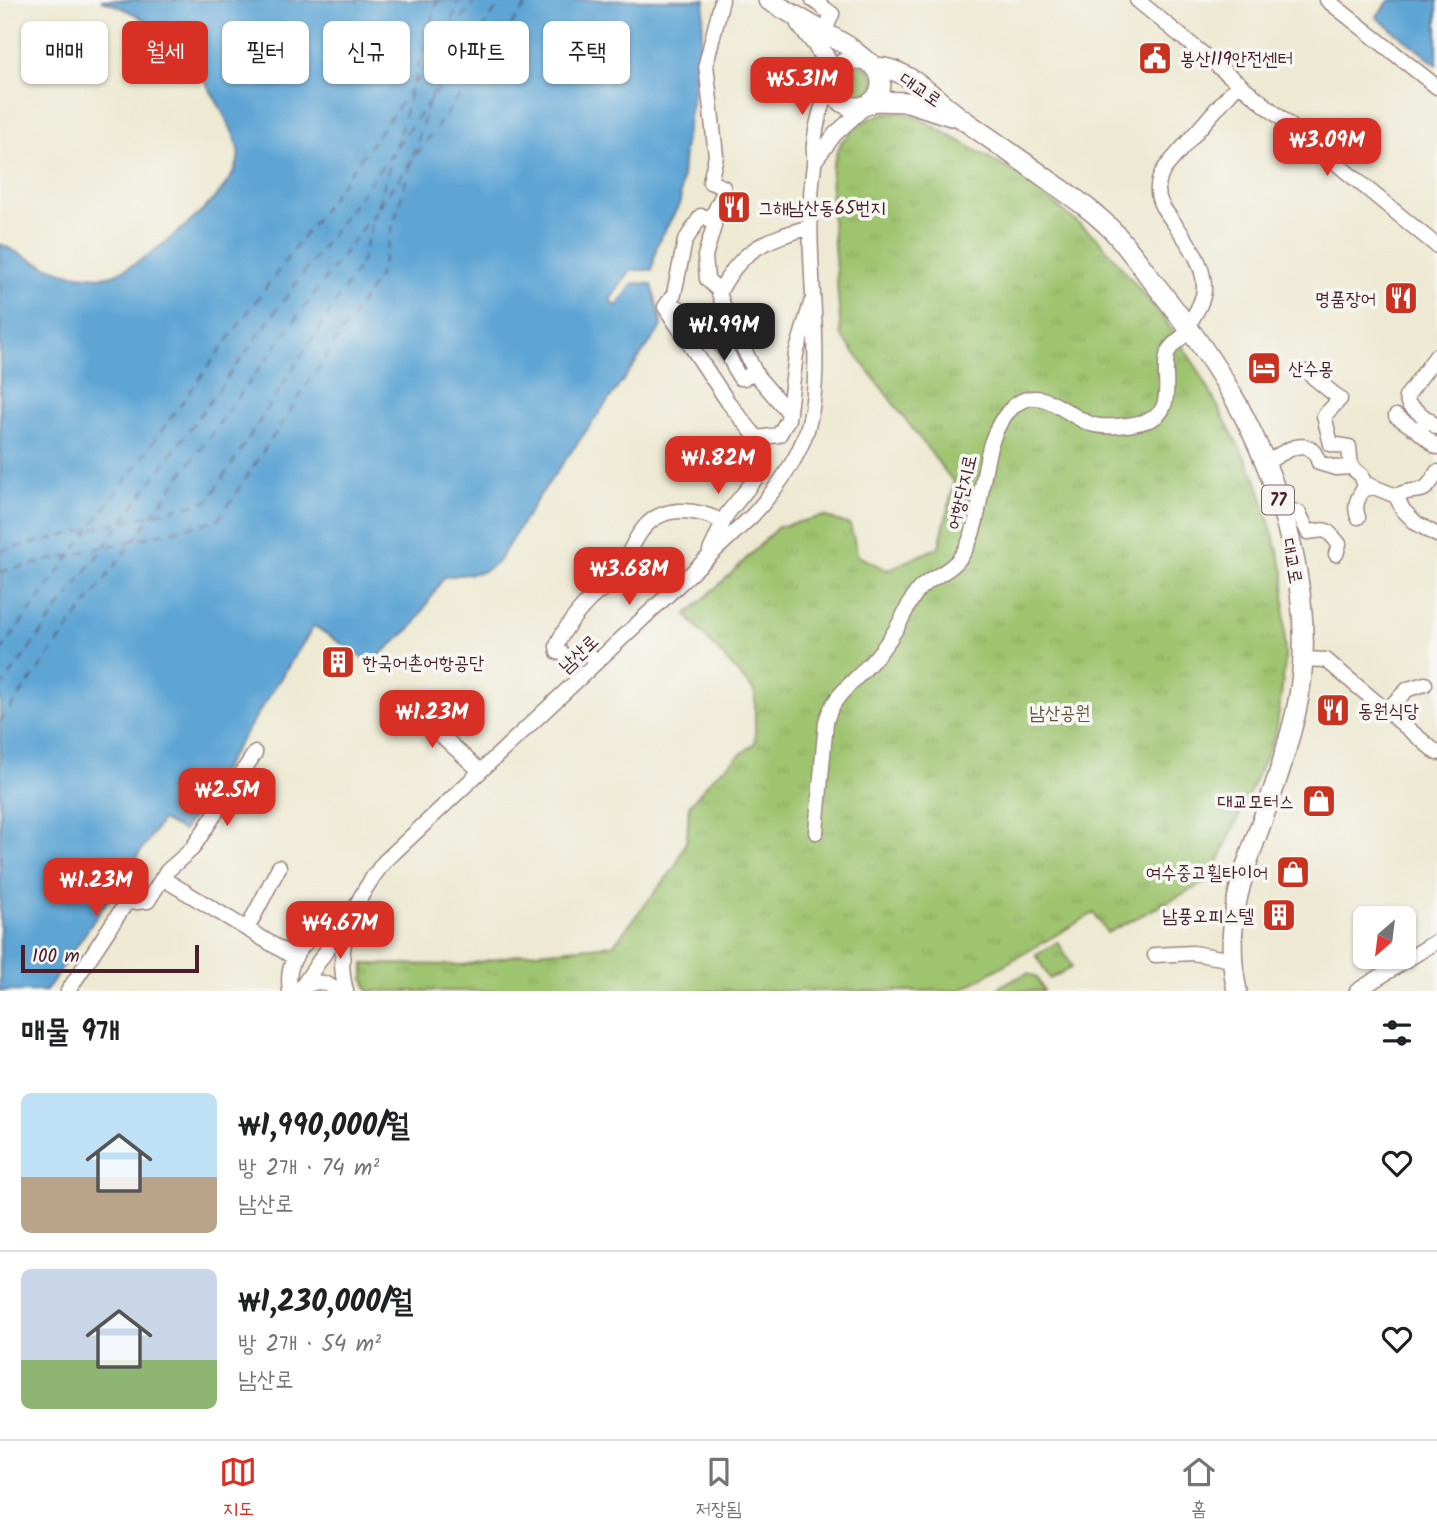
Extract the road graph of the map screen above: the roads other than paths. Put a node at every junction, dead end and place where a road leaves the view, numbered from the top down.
1 (722, 0) edge
2 (768, 0) edge
3 (813, 0) edge
4 (1137, 0) edge
5 (1327, 0) edge
6 (789, 13) junction
7 (824, 33) junction
8 (870, 63) junction
9 (834, 78) junction
10 (1239, 83) junction
11 (1437, 87) edge
12 (870, 103) junction
13 (962, 120) junction
14 (814, 162) junction
15 (711, 219) junction
16 (810, 227) junction
17 (1437, 246) edge
18 (719, 293) junction
19 (813, 296) junction
20 (668, 306) junction
21 (1189, 328) junction
22 (1437, 355) edge
23 (755, 372) junction
24 (1307, 372) dead end
25 (789, 413) junction
26 (1396, 416) dead end
27 (1428, 426) edge
28 (757, 438) junction
29 (1437, 447) edge
30 (1264, 464) junction
31 (1351, 467) junction
32 (1437, 472) edge
33 (1372, 487) junction
34 (1396, 496) junction
35 (1280, 506) junction
36 (1358, 517) dead end
37 (723, 522) junction
38 (1437, 536) edge
39 (1336, 555) dead end
40 (707, 558) junction
41 (584, 650) dead end
42 (564, 654) dead end
43 (1302, 659) junction
44 (597, 661) junction
45 (1425, 684) dead end
46 (407, 704) dead end
47 (1385, 712) junction
48 (255, 753) dead end
49 (1437, 753) edge
50 (480, 771) junction
51 (816, 832) dead end
52 (279, 867) dead end
53 (162, 878) junction
54 (351, 915) junction
55 (247, 929) junction
56 (1437, 941) edge
57 (1156, 955) dead end
58 (295, 958) junction
59 (1231, 960) junction
60 (297, 990) edge
61 (68, 991) edge
62 (337, 991) edge
63 (346, 991) edge
64 (1237, 991) edge
65 (1357, 991) edge

1 - 15 street
2 - 6 main road, 77
3 - 7 street
4 - 10 street
5 - 11 street
6 - 7 main road, 대교로 / 77
6 - 9 main road, 대교로 / 77
7 - 8 main road, 대교로 / 77
8 - 9 main road
8 - 12 main road, 대교로
8 - 13 main road, 대교로 / 77
9 - 12 main road, 대교로 / 77
9 - 14 street, 남산로
10 - 17 street
10 - 21 street, 어항단지로
12 - 13 main road, 대교로 / 77
12 - 14 street
13 - 21 main road, 대교로 / 77
14 - 16 street, 남산로
15 - 18 street
15 - 20 street
16 - 18 street
16 - 19 street, 남산로
18 - 23 street
19 - 25 street
19 - 40 street, 남산로
20 - 23 street
20 - 28 street
21 - 30 main road, 대교로 / 77
21 - 51 street, 어항단지로
22 - 27 street
23 - 25 street
24 - 31 street
25 - 28 street
26 - 27 street
27 - 29 street
28 - 37 street
30 - 31 street
30 - 35 main road, 대교로 / 77
31 - 33 street
32 - 34 street
33 - 34 street
33 - 36 street
34 - 38 street
35 - 39 street
35 - 43 main road, 대교로 / 77
37 - 40 street
37 - 42 street
40 - 44 street, 남산로
41 - 44 street
43 - 47 street
43 - 59 main road, 대교로 / 77
44 - 50 street, 남산로
45 - 47 street
46 - 50 street
47 - 49 street
48 - 53 street
50 - 54 street, 남산로
52 - 55 street
53 - 55 street
53 - 61 street
54 - 58 street
54 - 60 street
54 - 63 street, 남산로
55 - 58 street
56 - 65 street
57 - 59 street
58 - 60 street
59 - 64 main road, 대교로 / 77
60 - 62 street

